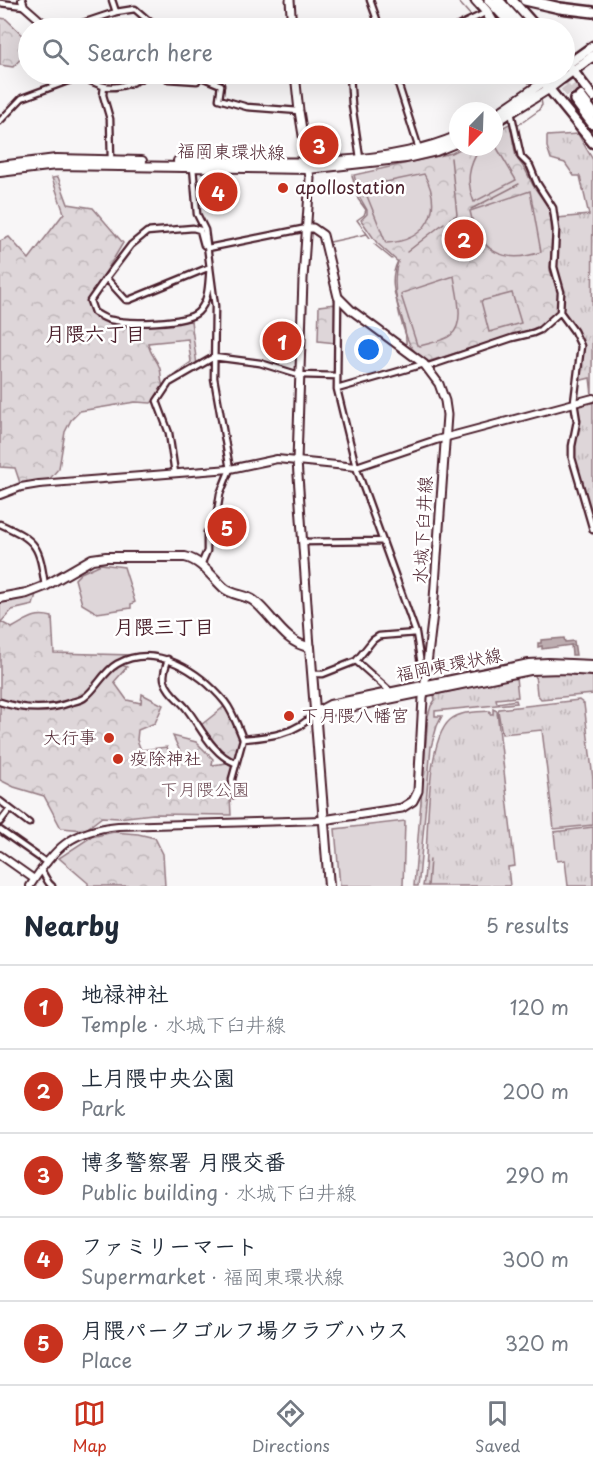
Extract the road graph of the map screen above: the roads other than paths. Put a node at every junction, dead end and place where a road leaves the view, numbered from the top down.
1 (112, 0) edge
2 (290, 0) edge
3 (370, 0) edge
4 (470, 0) edge
5 (476, 0) edge
6 (489, 0) edge
7 (498, 0) edge
8 (512, 0) edge
9 (525, 0) edge
10 (0, 3) edge
11 (23, 3) edge
12 (116, 12) junction
13 (593, 12) edge
14 (483, 14) junction
15 (39, 18) edge
16 (98, 18) edge
17 (145, 18) edge
18 (291, 18) edge
19 (376, 18) edge
20 (475, 18) edge
21 (487, 18) edge
22 (489, 18) edge
23 (505, 18) edge
24 (514, 18) edge
25 (528, 18) edge
26 (593, 46) edge
27 (593, 56) edge
28 (575, 60) edge
29 (575, 62) edge
30 (575, 74) edge
31 (56, 84) edge
32 (100, 84) edge
33 (127, 84) edge
34 (219, 84) edge
35 (296, 84) edge
36 (351, 84) edge
37 (398, 84) edge
38 (547, 85) junction
39 (104, 86) junction
40 (593, 97) edge
41 (299, 111) junction
42 (503, 111) edge
43 (511, 112) junction
44 (593, 113) edge
45 (503, 117) edge
46 (0, 122) edge
47 (593, 124) edge
48 (449, 139) edge
49 (593, 143) edge
50 (449, 146) edge
51 (419, 149) junction
52 (360, 158) junction
53 (111, 160) junction
54 (0, 166) edge
55 (308, 166) junction
56 (193, 167) junction
57 (0, 172) edge
58 (307, 228) junction
59 (208, 248) junction
60 (210, 267) junction
61 (106, 278) junction
62 (338, 297) junction
63 (560, 312) junction
64 (214, 357) junction
65 (424, 364) junction
66 (299, 375) junction
67 (337, 376) junction
68 (337, 389) junction
69 (593, 398) edge
70 (574, 402) junction
71 (444, 439) junction
72 (297, 461) junction
73 (356, 467) junction
74 (230, 469) junction
75 (175, 472) junction
76 (0, 495) edge
77 (0, 524) edge
78 (593, 530) edge
79 (382, 541) junction
80 (302, 542) junction
81 (201, 565) junction
82 (45, 586) junction
83 (0, 598) edge
84 (416, 633) junction
85 (310, 647) junction
86 (168, 659) junction
87 (356, 661) junction
88 (593, 665) edge
89 (427, 670) junction
90 (593, 671) edge
91 (312, 674) junction
92 (425, 688) junction
93 (391, 692) junction
94 (0, 702) edge
95 (315, 713) junction
96 (243, 739) junction
97 (235, 764) junction
98 (233, 795) dead end
99 (0, 801) edge
100 (10, 809) junction
101 (323, 820) junction
102 (0, 822) edge
103 (29, 823) dead end
104 (0, 830) edge
105 (0, 855) edge
106 (46, 863) junction
107 (41, 871) junction
108 (34, 879) junction
109 (30, 886) edge
110 (52, 886) edge
111 (329, 886) edge

1 - 12 street
2 - 18 main road
3 - 19 street
4 - 14 highway
5 - 22 highway
6 - 23 highway
7 - 24 highway
8 - 25 highway
9 - 13 highway
10 - 11 street
11 - 15 street
12 - 16 street
12 - 17 street
14 - 20 street
14 - 21 highway
26 - 28 highway
27 - 29 highway
30 - 40 highway
31 - 46 street
32 - 39 street
33 - 39 street
34 - 41 street
35 - 41 main road
36 - 52 street
37 - 51 street
38 - 42 main road
38 - 43 main road
38 - 49 highway
39 - 53 street
41 - 55 main road
43 - 45 main road
43 - 63 street
44 - 47 highway
48 - 51 main road, 福岡東環状線
50 - 55 main road, 福岡東環状線
51 - 52 main road, 福岡東環状線
52 - 55 main road, 福岡東環状線
53 - 54 main road, 福岡東環状線
53 - 55 main road, 福岡東環状線
55 - 56 main road, 福岡東環状線
55 - 58 main road
56 - 57 main road, 福岡東環状線
56 - 59 street
58 - 59 street
58 - 62 main road
58 - 66 main road
59 - 60 street
59 - 61 street
60 - 61 street
60 - 61 street
60 - 64 street
62 - 65 main road, 水城下臼井線
62 - 67 street
63 - 65 street
63 - 70 street
64 - 66 street
64 - 74 street
64 - 75 street
65 - 68 street
65 - 71 main road, 水城下臼井線
66 - 67 street
66 - 72 main road
67 - 68 street
68 - 73 street
69 - 70 street
70 - 71 street
70 - 78 street
71 - 73 street
71 - 89 main road, 水城下臼井線
72 - 73 street
72 - 74 street
72 - 80 main road
73 - 79 street
74 - 75 street
74 - 81 street
75 - 76 street
77 - 82 street
79 - 80 street
79 - 84 street
80 - 85 main road
81 - 82 main road
81 - 85 main road
82 - 83 main road
84 - 87 street
84 - 89 street
85 - 91 main road
86 - 94 street
86 - 96 street
86 - 97 street
87 - 91 street
87 - 93 street
88 - 92 main road, 福岡東環状線
89 - 92 main road, 水城下臼井線
90 - 92 main road
91 - 95 main road
92 - 93 main road, 福岡東環状線
92 - 95 main road
92 - 101 main road, 水城下臼井線
93 - 95 main road, 福岡東環状線
95 - 96 street, 福岡東環状線
95 - 101 main road
96 - 97 street
97 - 98 street
99 - 100 street
100 - 102 street
100 - 103 street
101 - 106 street
101 - 111 main road
104 - 106 street
105 - 108 street
106 - 107 street
107 - 108 street
107 - 110 street
108 - 109 street

